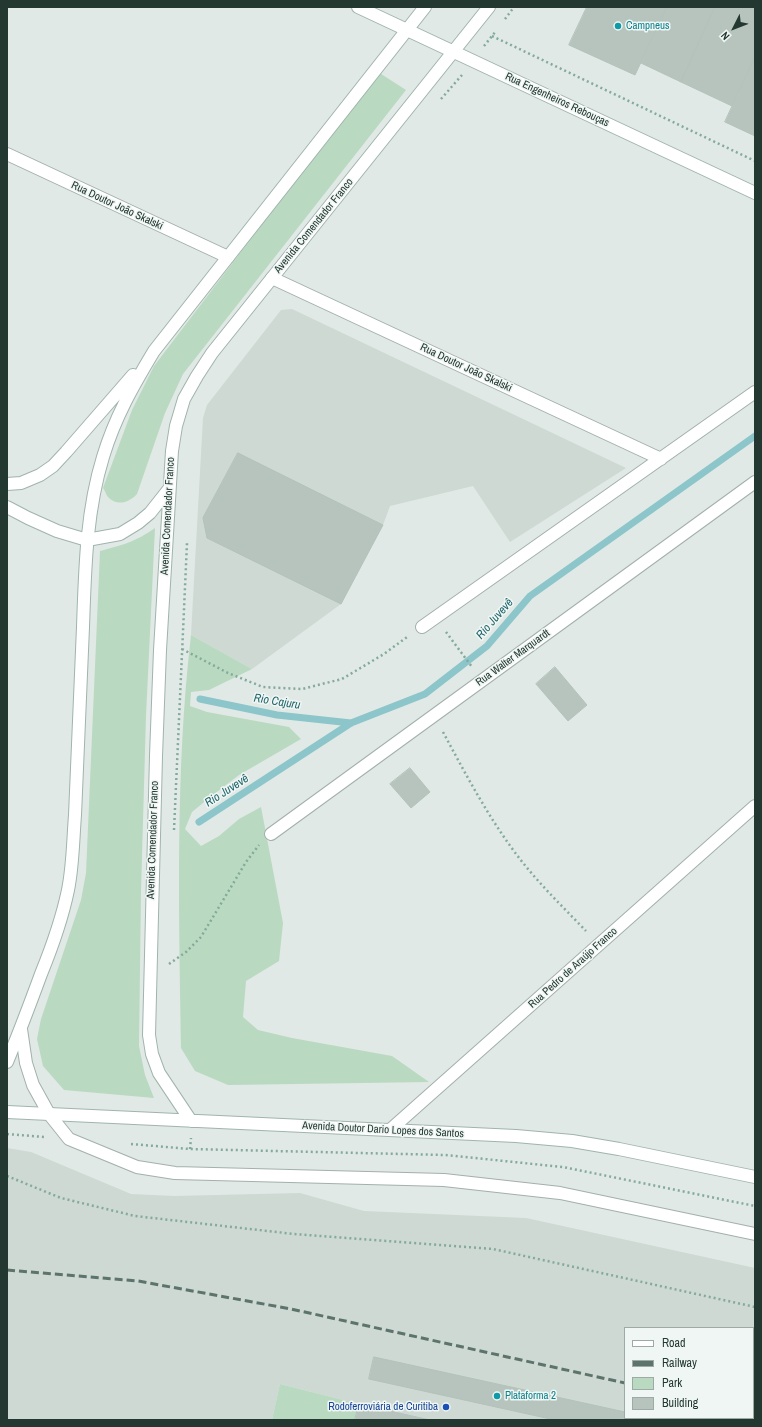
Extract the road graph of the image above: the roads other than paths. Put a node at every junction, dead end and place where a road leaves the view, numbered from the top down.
1 (358, 7) edge
2 (425, 7) edge
3 (490, 7) edge
4 (407, 30) junction
5 (453, 52) junction
6 (7, 154) edge
7 (755, 193) edge
8 (228, 257) junction
9 (272, 278) junction
10 (154, 351) junction
11 (755, 392) edge
12 (661, 459) junction
13 (755, 482) edge
14 (7, 484) edge
15 (169, 489) junction
16 (7, 507) edge
17 (86, 540) junction
18 (422, 627) road end
19 (755, 806) edge
20 (271, 834) road end
21 (21, 1029) junction
22 (7, 1062) edge
23 (7, 1112) edge
24 (49, 1114) junction
25 (191, 1121) junction
26 (390, 1130) junction
27 (755, 1177) edge
28 (755, 1234) edge

1 - 4 main road, Rua Engenheiros Rebouças
2 - 4 main road
3 - 5 main road, Avenida Comendador Franco
4 - 5 main road, Rua Engenheiros Rebouças
4 - 8 main road
5 - 7 main road, Rua Engenheiros Rebouças
5 - 9 main road, Avenida Comendador Franco
6 - 8 main road, Rua Doutor João Skalski
8 - 10 main road
9 - 12 main road, Rua Doutor João Skalski
9 - 15 main road, Avenida Comendador Franco
10 - 14 main road
10 - 17 main road
11 - 12 main road
12 - 18 main road
13 - 20 main road, Rua Walter Marquardt
15 - 17 main road
15 - 25 main road, Avenida Comendador Franco
16 - 17 main road
17 - 21 main road
19 - 26 main road, Rua Pedro de Araújo Franco
21 - 22 main road
21 - 24 main road
23 - 24 main road, Avenida Doutor Dario Lopes dos Santos
24 - 25 main road, Avenida Doutor Dario Lopes dos Santos
24 - 28 main road
25 - 26 main road, Avenida Doutor Dario Lopes dos Santos
26 - 27 main road, Avenida Doutor Dario Lopes dos Santos

